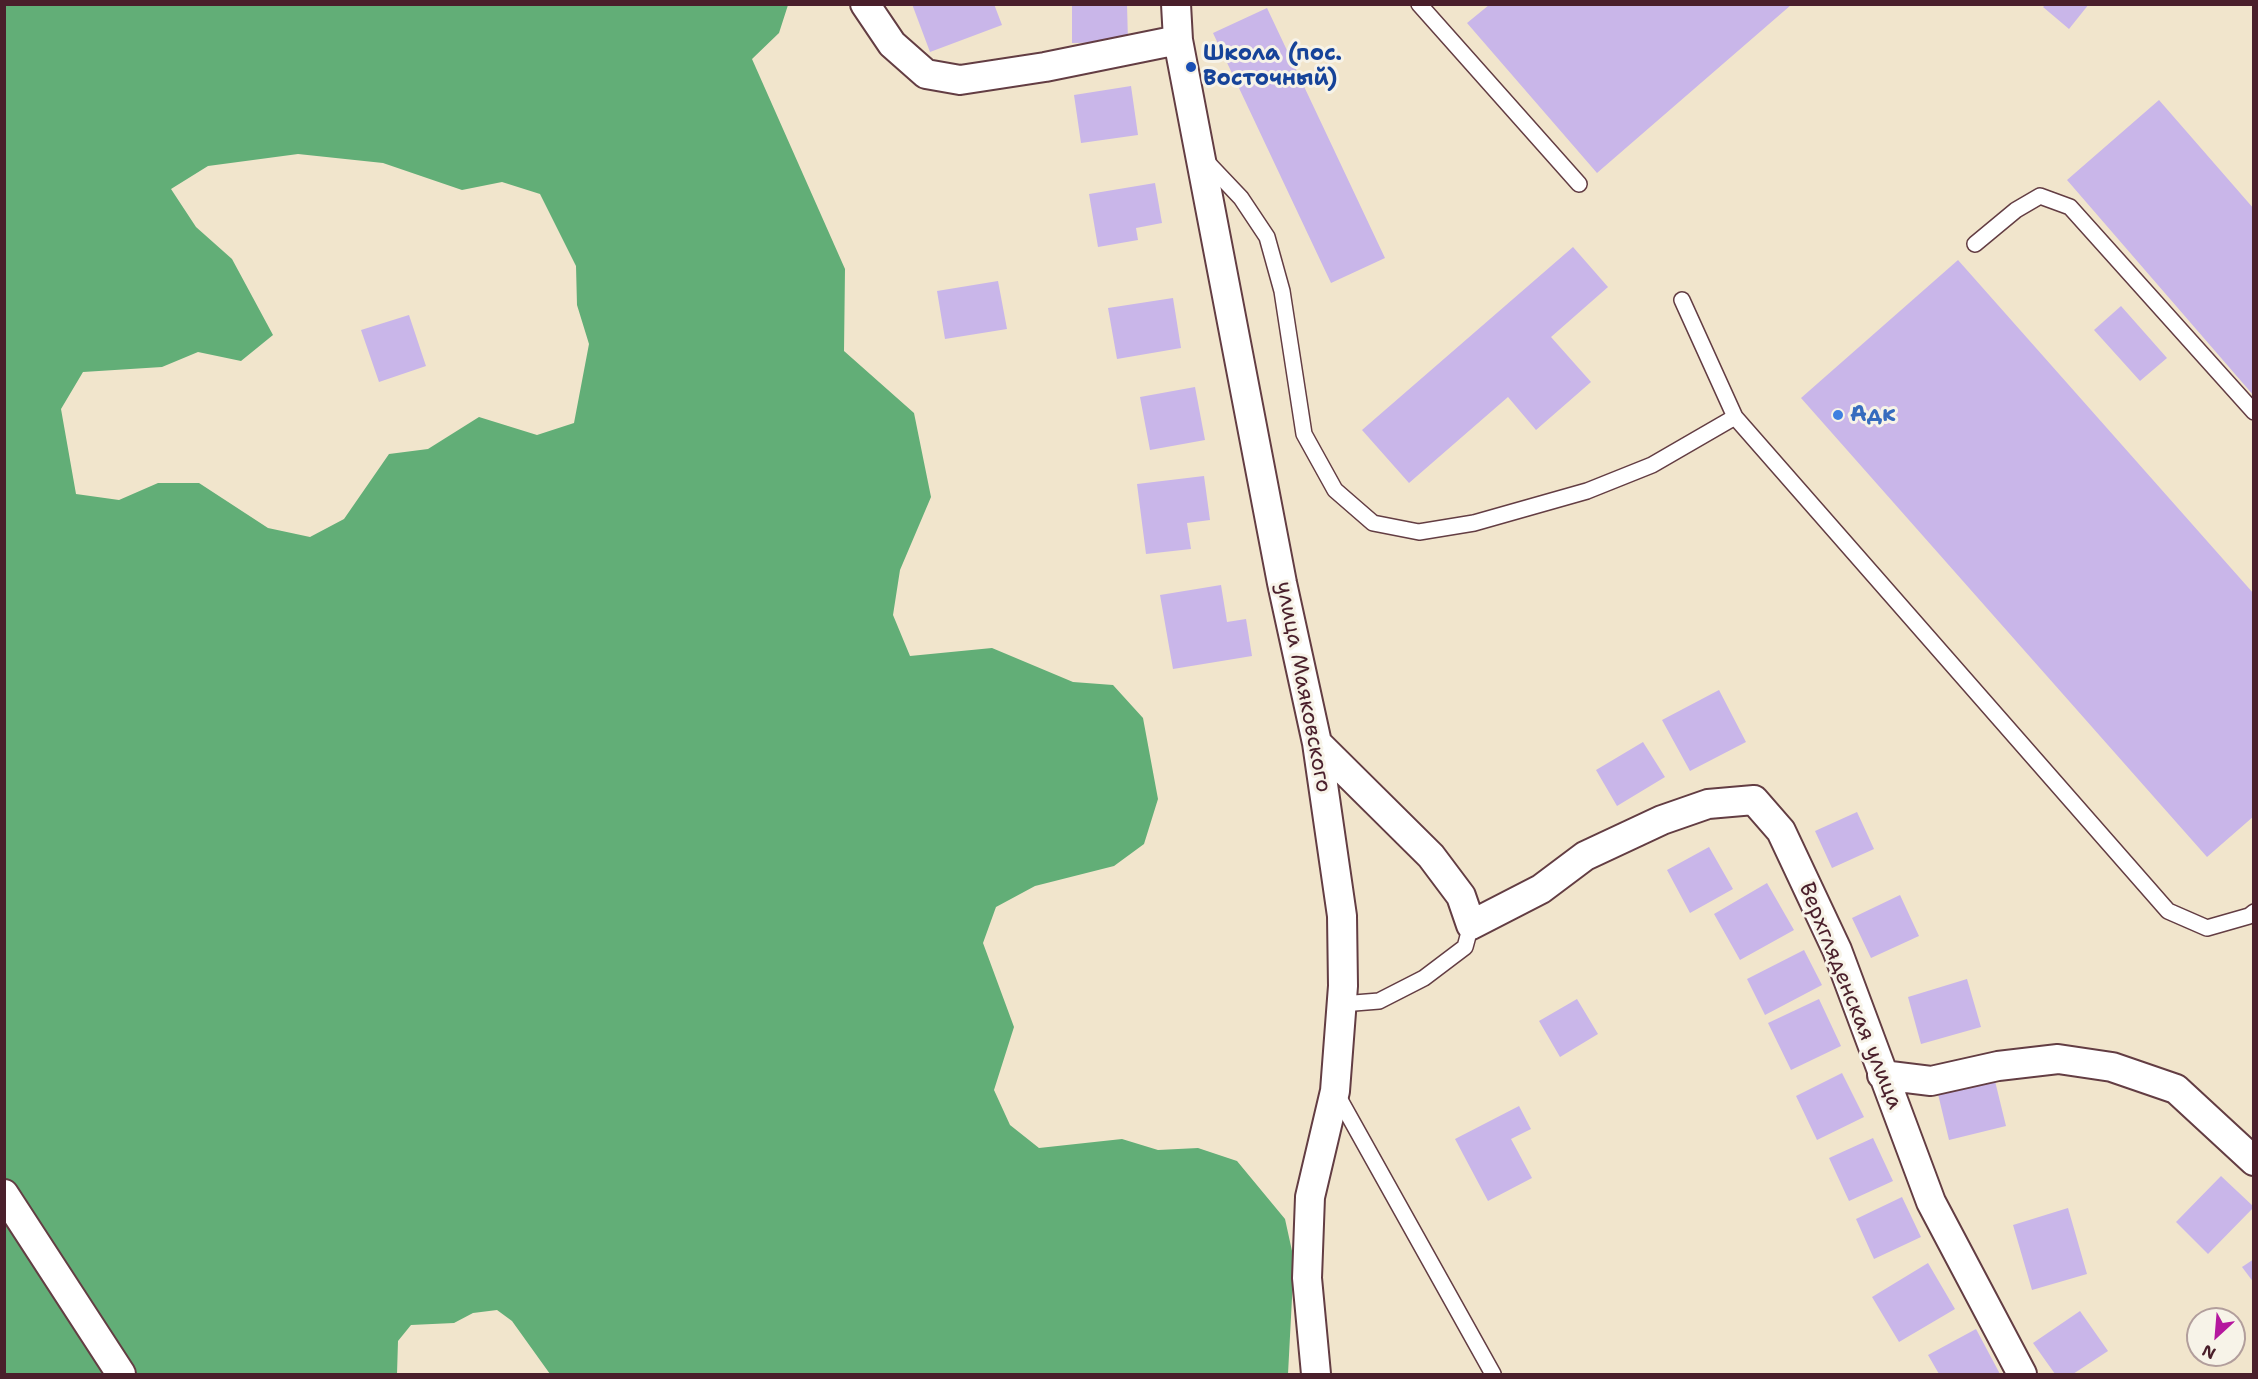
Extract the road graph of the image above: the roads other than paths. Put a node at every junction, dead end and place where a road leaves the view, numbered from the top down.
1 (864, 4) edge
2 (1176, 4) edge
3 (1419, 4) edge
4 (1178, 40) junction
5 (1202, 157) junction
6 (1579, 184) dead end
7 (1976, 244) dead end
8 (1682, 300) dead end
9 (2253, 412) edge
10 (1735, 417) junction
11 (1317, 743) junction
12 (2253, 912) edge
13 (1472, 925) junction
14 (1342, 1004) junction
15 (1882, 1075) junction
16 (1335, 1091) junction
17 (2253, 1161) edge
18 (4, 1194) edge
19 (121, 1374) edge
20 (1316, 1374) edge
21 (1492, 1374) edge
22 (2022, 1374) edge

1 - 4 street
2 - 4 street, улица Маяковского
3 - 6 lane
4 - 5 street, улица Маяковского
5 - 10 lane
5 - 11 street, улица Маяковского
7 - 9 lane
8 - 10 lane
10 - 12 lane
11 - 13 street
11 - 14 street, улица Маяковского
13 - 14 lane
13 - 15 street, Верхгляденская улица
14 - 16 street, улица Маяковского
15 - 17 street
15 - 22 street, Верхгляденская улица
16 - 20 street, улица Маяковского
16 - 21 lane
18 - 19 street

